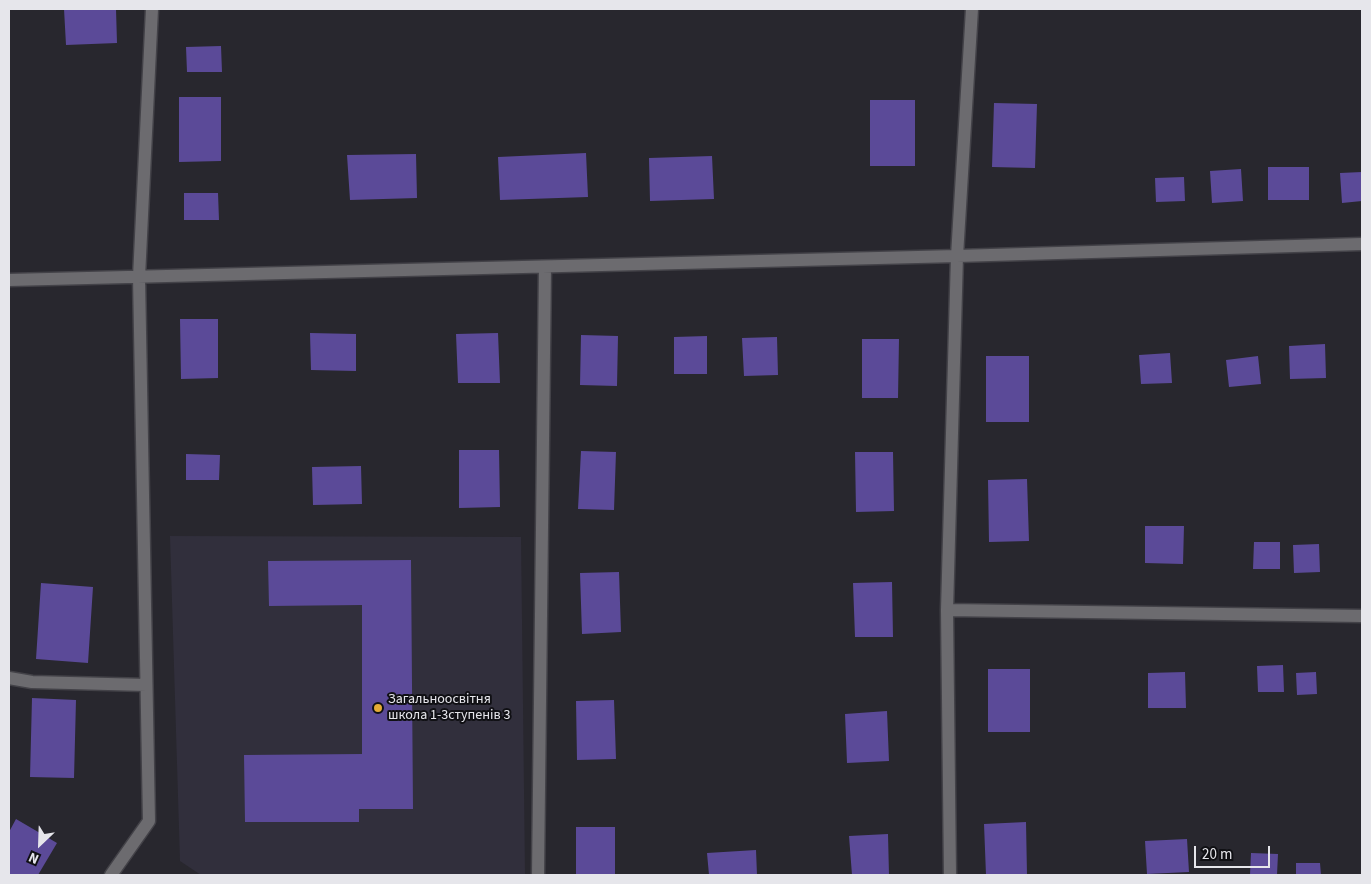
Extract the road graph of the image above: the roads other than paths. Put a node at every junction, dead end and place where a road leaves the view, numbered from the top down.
1 (152, 9) edge
2 (972, 9) edge
3 (1362, 244) edge
4 (957, 256) junction
5 (544, 267) junction
6 (139, 276) junction
7 (9, 280) edge
8 (947, 610) junction
9 (1362, 616) edge
10 (9, 678) edge
11 (146, 685) junction
12 (110, 875) edge
13 (538, 875) edge
14 (950, 875) edge

1 - 6 street
2 - 4 street
3 - 4 street
4 - 5 street
4 - 8 street
5 - 6 street
5 - 13 street
6 - 7 street
6 - 11 street
8 - 9 street
8 - 14 street
10 - 11 street
11 - 12 street

